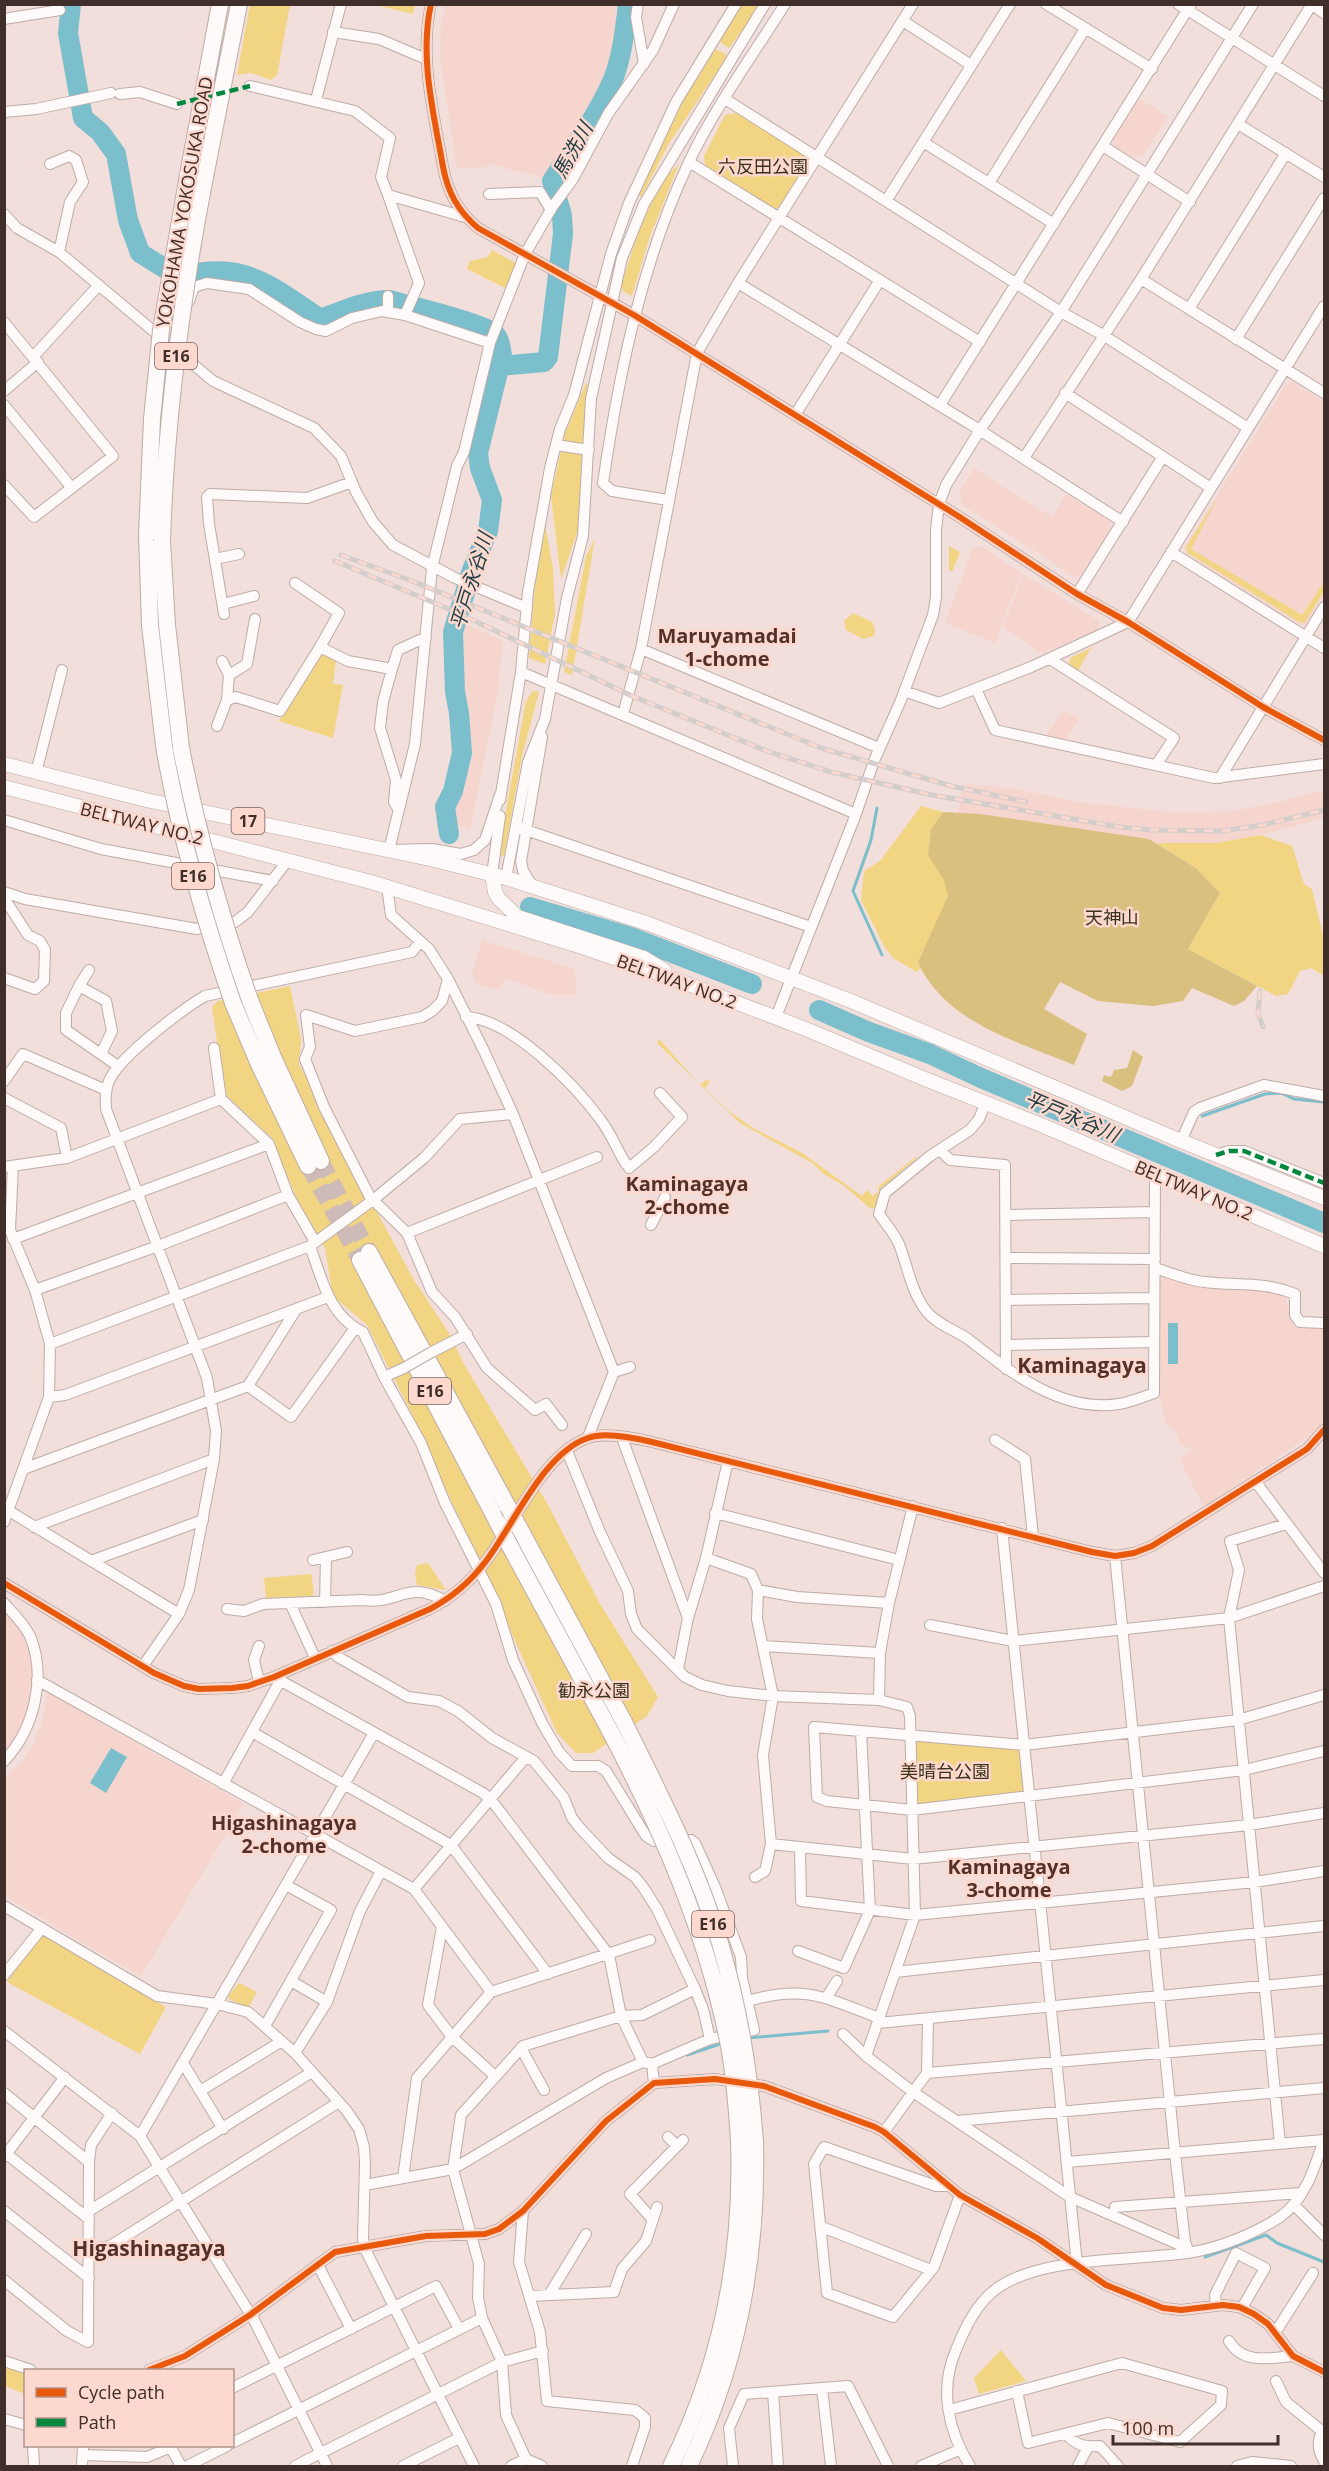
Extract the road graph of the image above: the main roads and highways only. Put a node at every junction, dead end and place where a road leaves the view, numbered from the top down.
1 (220, 4) edge
2 (239, 4) edge
3 (155, 538) junction
4 (4, 764) edge
5 (4, 787) edge
6 (492, 875) junction
7 (506, 878) junction
8 (499, 899) junction
9 (478, 916) junction
10 (688, 984) junction
11 (1324, 1198) edge
12 (1324, 1246) edge
13 (616, 1725) junction
14 (747, 2141) junction
15 (671, 2466) edge
16 (689, 2466) edge

1 - 3 highway, YOKOHAMA YOKOSUKA ROAD / E16, bridge
2 - 3 highway, YOKOHAMA YOKOSUKA ROAD / E16, bridge
3 - 3 highway, YOKOHAMA YOKOSUKA ROAD / E16, bridge
4 - 6 main road, BELTWAY NO.2 / 17
5 - 9 main road, BELTWAY NO.2 / 17
6 - 7 main road, BELTWAY NO.2 / 17
6 - 8 main road
7 - 8 main road
7 - 11 main road, BELTWAY NO.2 / 17
8 - 9 main road
8 - 10 main road
9 - 10 main road, BELTWAY NO.2 / 17
10 - 12 main road, BELTWAY NO.2 / 17
13 - 13 highway, E16, bridge
13 - 14 highway, E16, bridge
14 - 15 highway, E16
14 - 16 highway, E16

